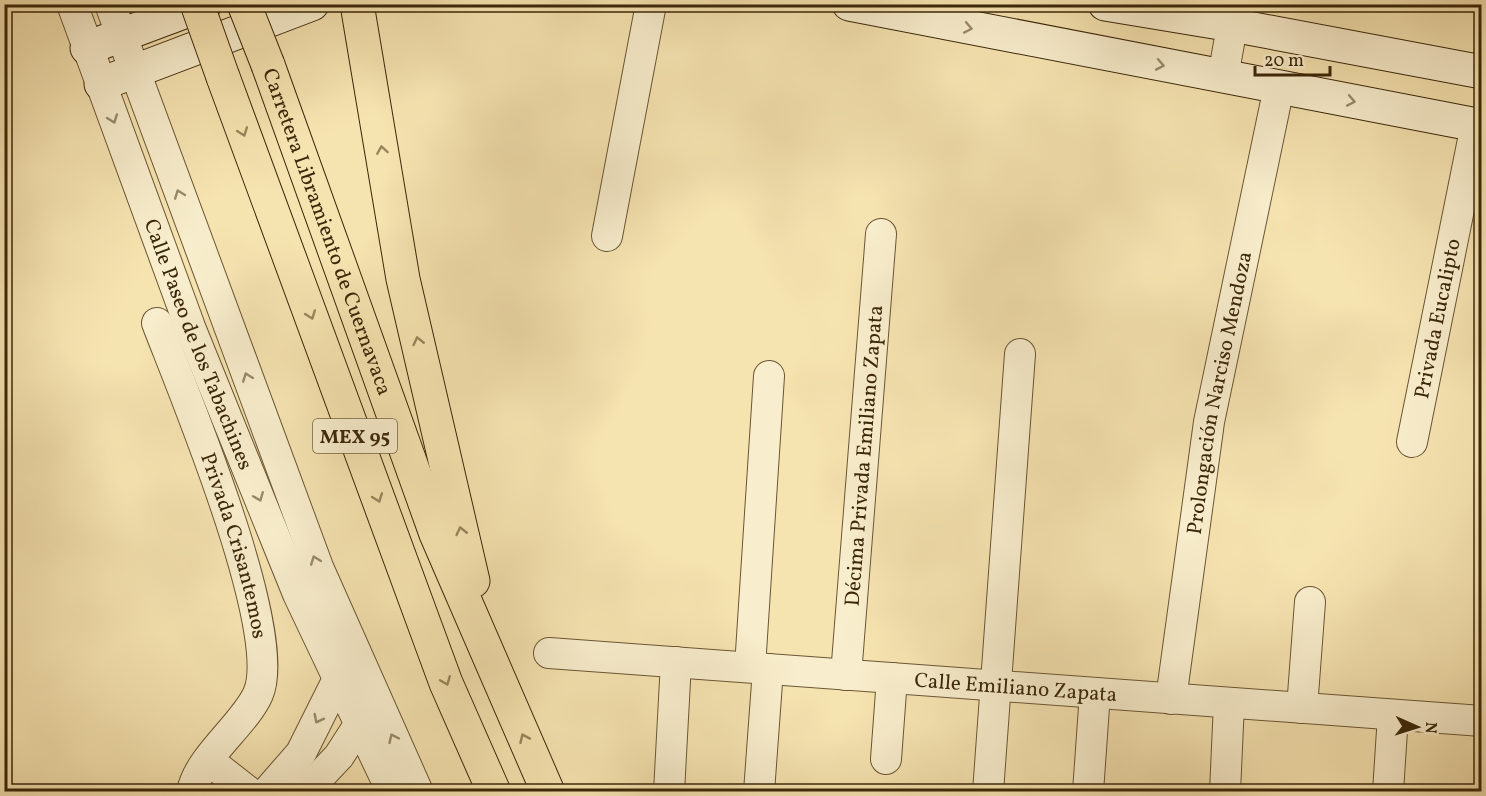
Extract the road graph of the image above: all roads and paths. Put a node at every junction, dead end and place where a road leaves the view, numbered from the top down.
1 (72, 4) edge
2 (196, 4) edge
3 (205, 4) edge
4 (244, 4) edge
5 (312, 4) edge
6 (357, 4) edge
7 (651, 4) edge
8 (849, 4) edge
9 (1104, 4) edge
10 (1234, 15) edge
11 (115, 19) edge
12 (87, 48) junction
13 (1092, 52) junction
14 (135, 71) junction
15 (1482, 72) edge
16 (1223, 77) junction
17 (100, 84) junction
18 (1279, 87) junction
19 (1479, 125) edge
20 (881, 234) dead end
21 (607, 236) dead end
22 (157, 323) dead end
23 (1020, 354) dead end
24 (769, 376) dead end
25 (1412, 442) dead end
26 (1310, 602) dead end
27 (352, 647) junction
28 (549, 653) dead end
29 (676, 662) junction
30 (759, 668) junction
31 (493, 670) junction
32 (846, 675) junction
33 (892, 678) junction
34 (338, 681) junction
35 (994, 685) junction
36 (1095, 693) junction
37 (374, 697) junction
38 (1171, 699) junction
39 (1229, 703) junction
40 (1302, 708) junction
41 (1393, 715) junction
42 (1482, 721) edge
43 (360, 726) junction
44 (886, 759) dead end
45 (208, 760) junction
46 (192, 792) edge
47 (249, 792) edge
48 (267, 792) edge
49 (305, 792) edge
50 (392, 792) edge
51 (418, 792) edge
52 (494, 792) edge
53 (548, 792) edge
54 (669, 792) edge
55 (759, 792) edge
56 (988, 792) edge
57 (1088, 792) edge
58 (1225, 792) edge
59 (1388, 792) edge

1 - 12 street, Calle Paseo de los Tabachines
2 -> 52 highway, Carretera Libramiento de Cuernavaca / MEX 95, bridge
3 - 11 street
4 - 31 highway, Carretera Libramiento de Cuernavaca / MEX 95, bridge
5 - 14 street
31 -> 6 highway
7 - 21 street
8 -> 13 street
9 - 10 street
9 - 13 street
10 - 15 street
10 - 16 street
11 - 12 street
11 - 14 street, Calle Paseo de los Tabachines
12 - 17 street, Calle Paseo de los Tabachines
13 -> 16 street
14 - 17 street
27 -> 14 street, Calle Paseo de los Tabachines
16 - 18 street
17 -> 34 street, Calle Paseo de los Tabachines
18 -> 19 street
18 - 38 street, Prolongación Narciso Mendoza
19 - 25 street, Privada Eucalipto
20 - 32 street, Décima Privada Emiliano Zapata
22 - 45 street, Privada Crisantemos
23 - 35 street
24 - 30 street
26 - 40 street
27 - 34 street
27 - 37 street, Calle Paseo de los Tabachines
28 - 29 street, Calle Emiliano Zapata
29 - 30 street, Calle Emiliano Zapata
29 - 54 street
30 - 32 street, Calle Emiliano Zapata
30 - 55 street
53 -> 31 highway, Carretera Libramiento de Cuernavaca / MEX 95
32 - 33 street, Calle Emiliano Zapata
33 - 35 street, Calle Emiliano Zapata
33 - 44 street
34 - 43 street, Calle Paseo de los Tabachines
34 -> 48 street
35 - 36 street, Calle Emiliano Zapata
35 - 56 street
36 - 38 street, Calle Emiliano Zapata
36 - 57 street
37 - 43 street
51 -> 37 street, Calle Paseo de los Tabachines
38 - 39 street, Calle Emiliano Zapata
39 - 40 street, Calle Emiliano Zapata
39 - 58 street
40 - 41 street, Calle Emiliano Zapata
41 - 42 street, Calle Emiliano Zapata
41 - 59 street
43 - 49 street
43 - 50 street, Calle Paseo de los Tabachines
45 - 46 street, Privada Crisantemos
45 - 47 street

